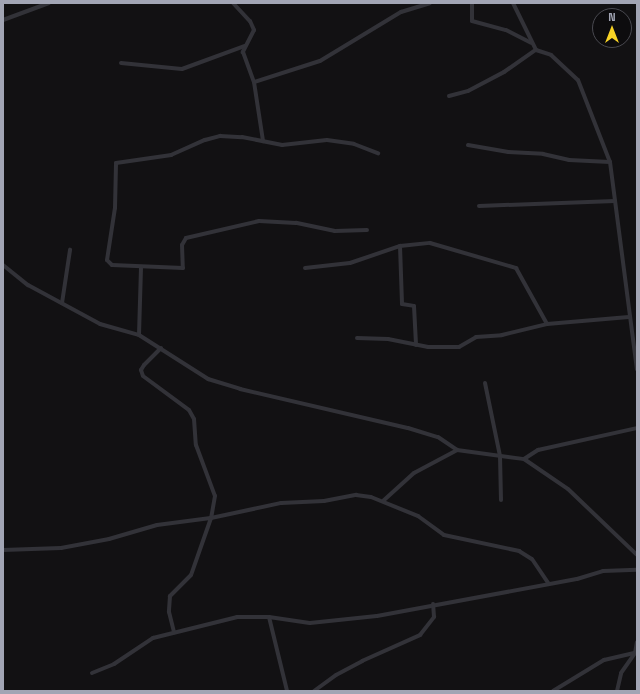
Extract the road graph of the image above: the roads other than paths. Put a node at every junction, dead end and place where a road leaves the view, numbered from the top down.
1 (49, 3) edge
2 (233, 3) edge
3 (430, 3) edge
4 (472, 3) edge
5 (513, 3) edge
6 (3, 20) edge
7 (531, 43) junction
8 (245, 46) junction
9 (536, 50) junction
10 (121, 63) dead end
11 (254, 82) junction
12 (449, 96) dead end
13 (263, 141) junction
14 (468, 145) dead end
15 (378, 154) dead end
16 (610, 162) junction
17 (615, 201) junction
18 (479, 206) dead end
19 (367, 230) dead end
20 (400, 246) junction
21 (70, 250) dead end
22 (3, 265) edge
23 (142, 268) junction
24 (305, 268) dead end
25 (62, 303) junction
26 (629, 317) junction
27 (547, 324) junction
28 (140, 335) junction
29 (357, 338) dead end
30 (416, 345) junction
31 (161, 348) junction
32 (637, 369) edge
33 (485, 383) dead end
34 (637, 428) edge
35 (457, 450) junction
36 (500, 456) junction
37 (524, 459) junction
38 (501, 500) dead end
39 (383, 501) junction
40 (212, 518) junction
41 (3, 550) edge
42 (637, 555) edge
43 (637, 570) edge
44 (549, 584) junction
45 (433, 604) junction
46 (268, 617) junction
47 (174, 632) junction
48 (637, 642) edge
49 (635, 652) junction
50 (92, 673) dead end
51 (287, 691) edge
52 (314, 691) edge
53 (553, 691) edge
54 (617, 691) edge

1 - 6 street
2 - 8 street
3 - 11 street
4 - 7 street
5 - 7 street
7 - 9 street
8 - 10 street
8 - 11 street
9 - 12 street
9 - 16 street
11 - 13 street
13 - 15 street
13 - 23 street
14 - 16 street
16 - 17 street
17 - 18 street
17 - 26 street
19 - 23 street
20 - 24 street
20 - 27 street
20 - 30 street
21 - 25 street
22 - 25 street
23 - 28 street
25 - 28 street
26 - 27 street
26 - 32 street
27 - 30 street
28 - 31 street
29 - 30 street
31 - 35 street
31 - 40 street
33 - 36 street
34 - 37 street
35 - 36 street
35 - 39 street
36 - 37 street
36 - 38 street
37 - 42 street
39 - 40 street
39 - 44 street
40 - 41 street
40 - 47 street
43 - 44 street
44 - 45 street
45 - 46 street
45 - 52 street
46 - 47 street
46 - 51 street
47 - 50 street
48 - 49 street
49 - 53 street
49 - 54 street

